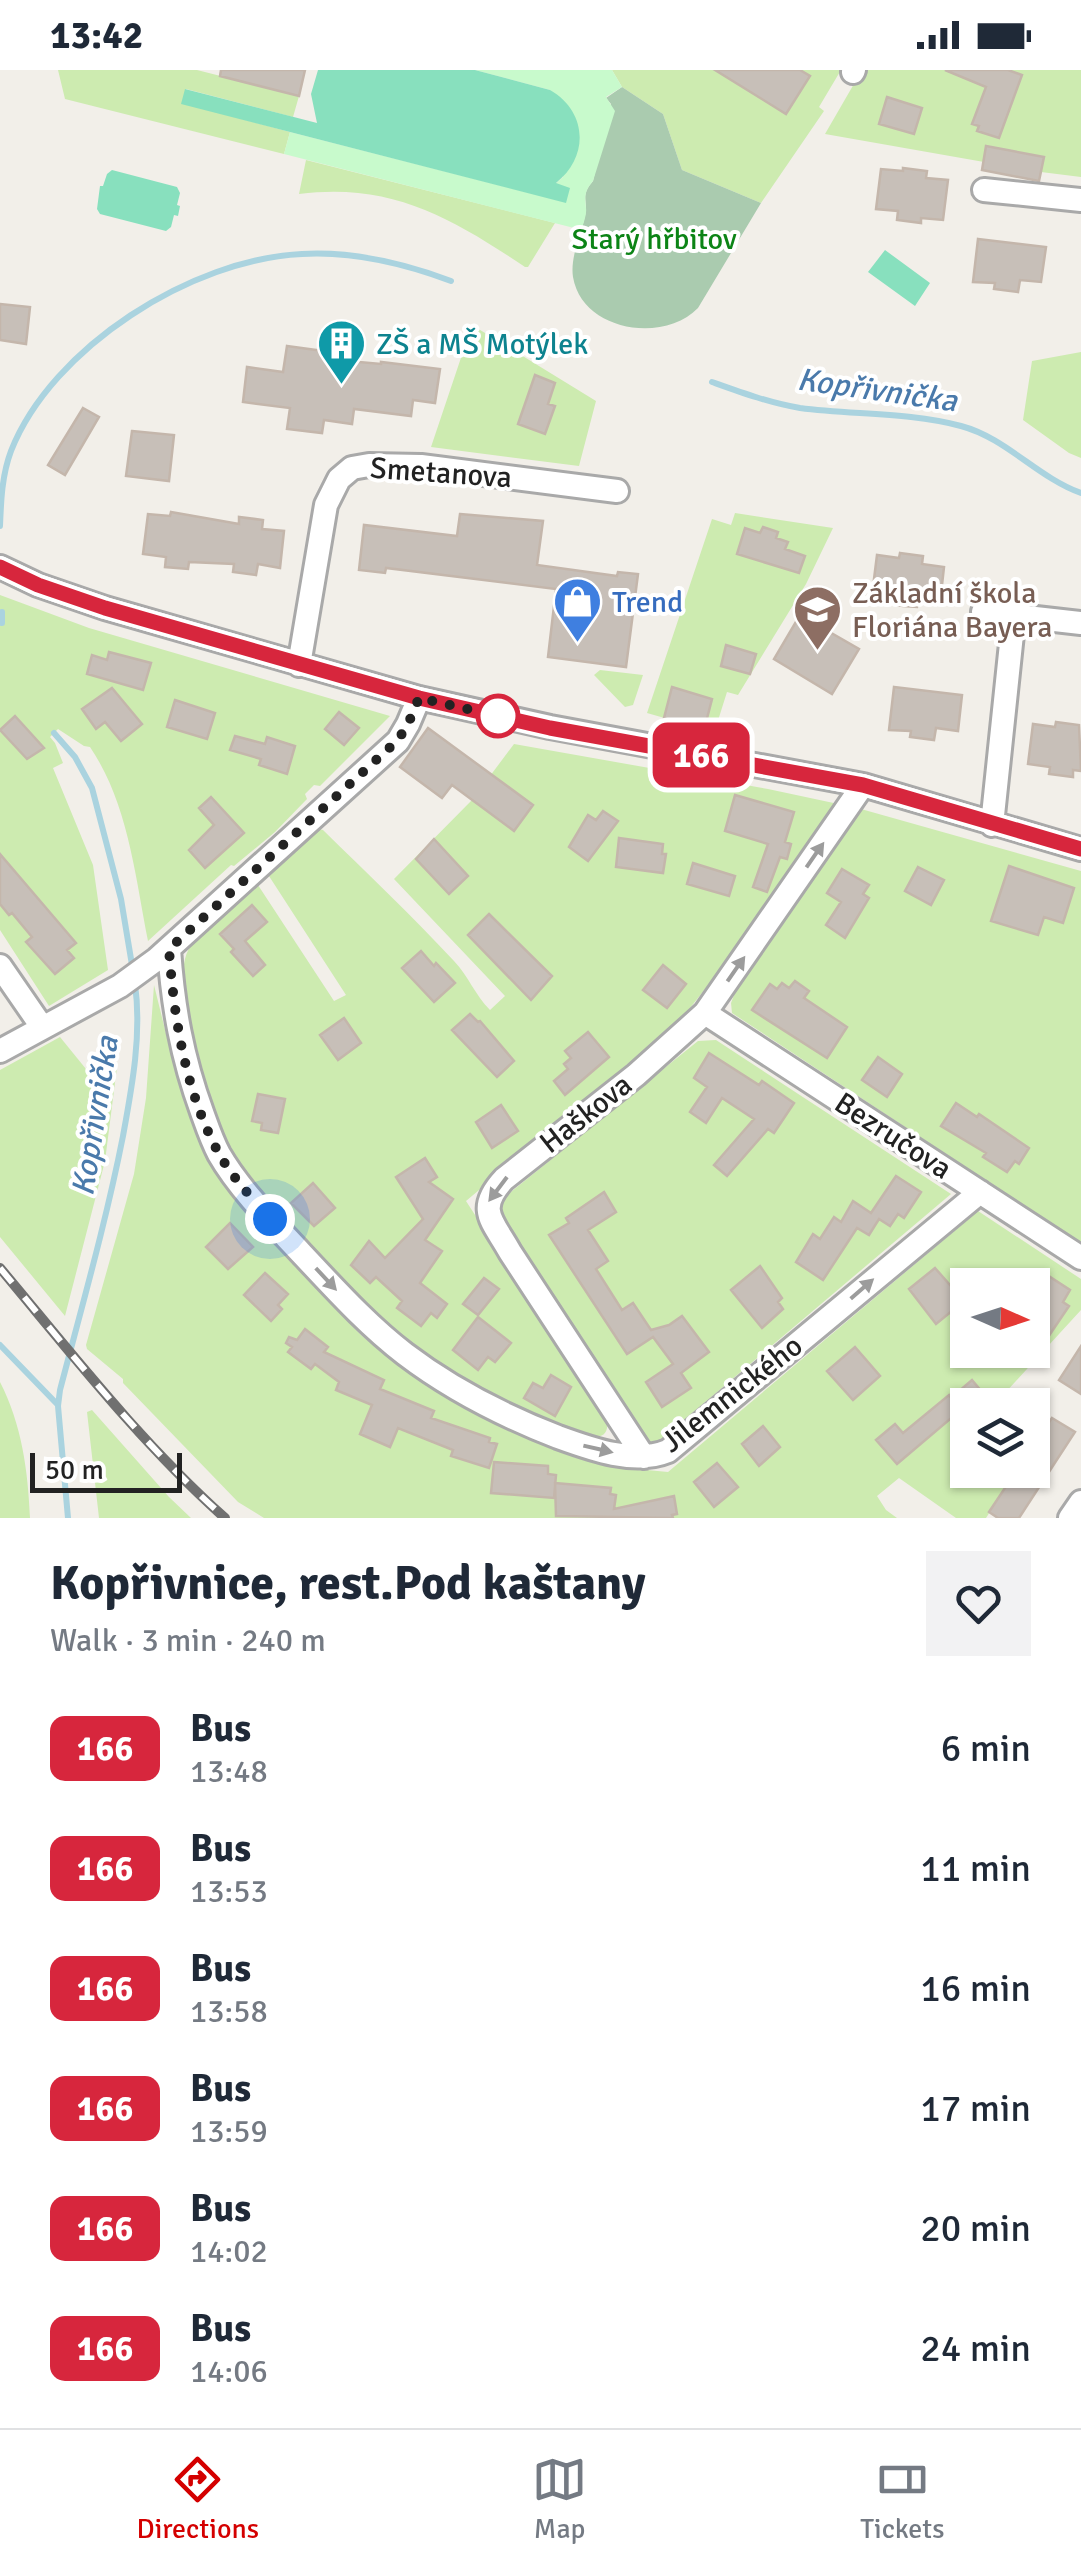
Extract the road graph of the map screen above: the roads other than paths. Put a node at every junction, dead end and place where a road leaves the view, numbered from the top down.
1 (984, 190) dead end
2 (1081, 200) edge
3 (617, 491) dead end
4 (0, 567) edge
5 (983, 612) dead end
6 (1014, 616) junction
7 (1081, 622) edge
8 (300, 664) junction
9 (419, 698) junction
10 (863, 785) junction
11 (992, 824) junction
12 (1081, 849) edge
13 (169, 949) junction
14 (0, 966) edge
15 (706, 1013) junction
16 (42, 1027) junction
17 (0, 1050) edge
18 (980, 1192) junction
19 (1081, 1258) edge
20 (644, 1457) junction
21 (1081, 1502) edge
22 (1070, 1518) edge

1 - 2 street
3 - 8 street, Smetanova
4 - 8 street
5 - 6 street
6 - 7 street
6 - 11 street
8 - 9 street
9 - 10 street
9 - 13 street
10 - 11 street
15 -> 10 street, Haškova
11 - 12 street
13 - 16 street
13 -> 20 street, Jilemnického
14 - 16 street
15 - 18 street, Bezručova
15 -> 20 street, Haškova
16 - 17 street
18 - 19 street, Bezručova
20 -> 18 street, Jilemnického
21 - 22 street

